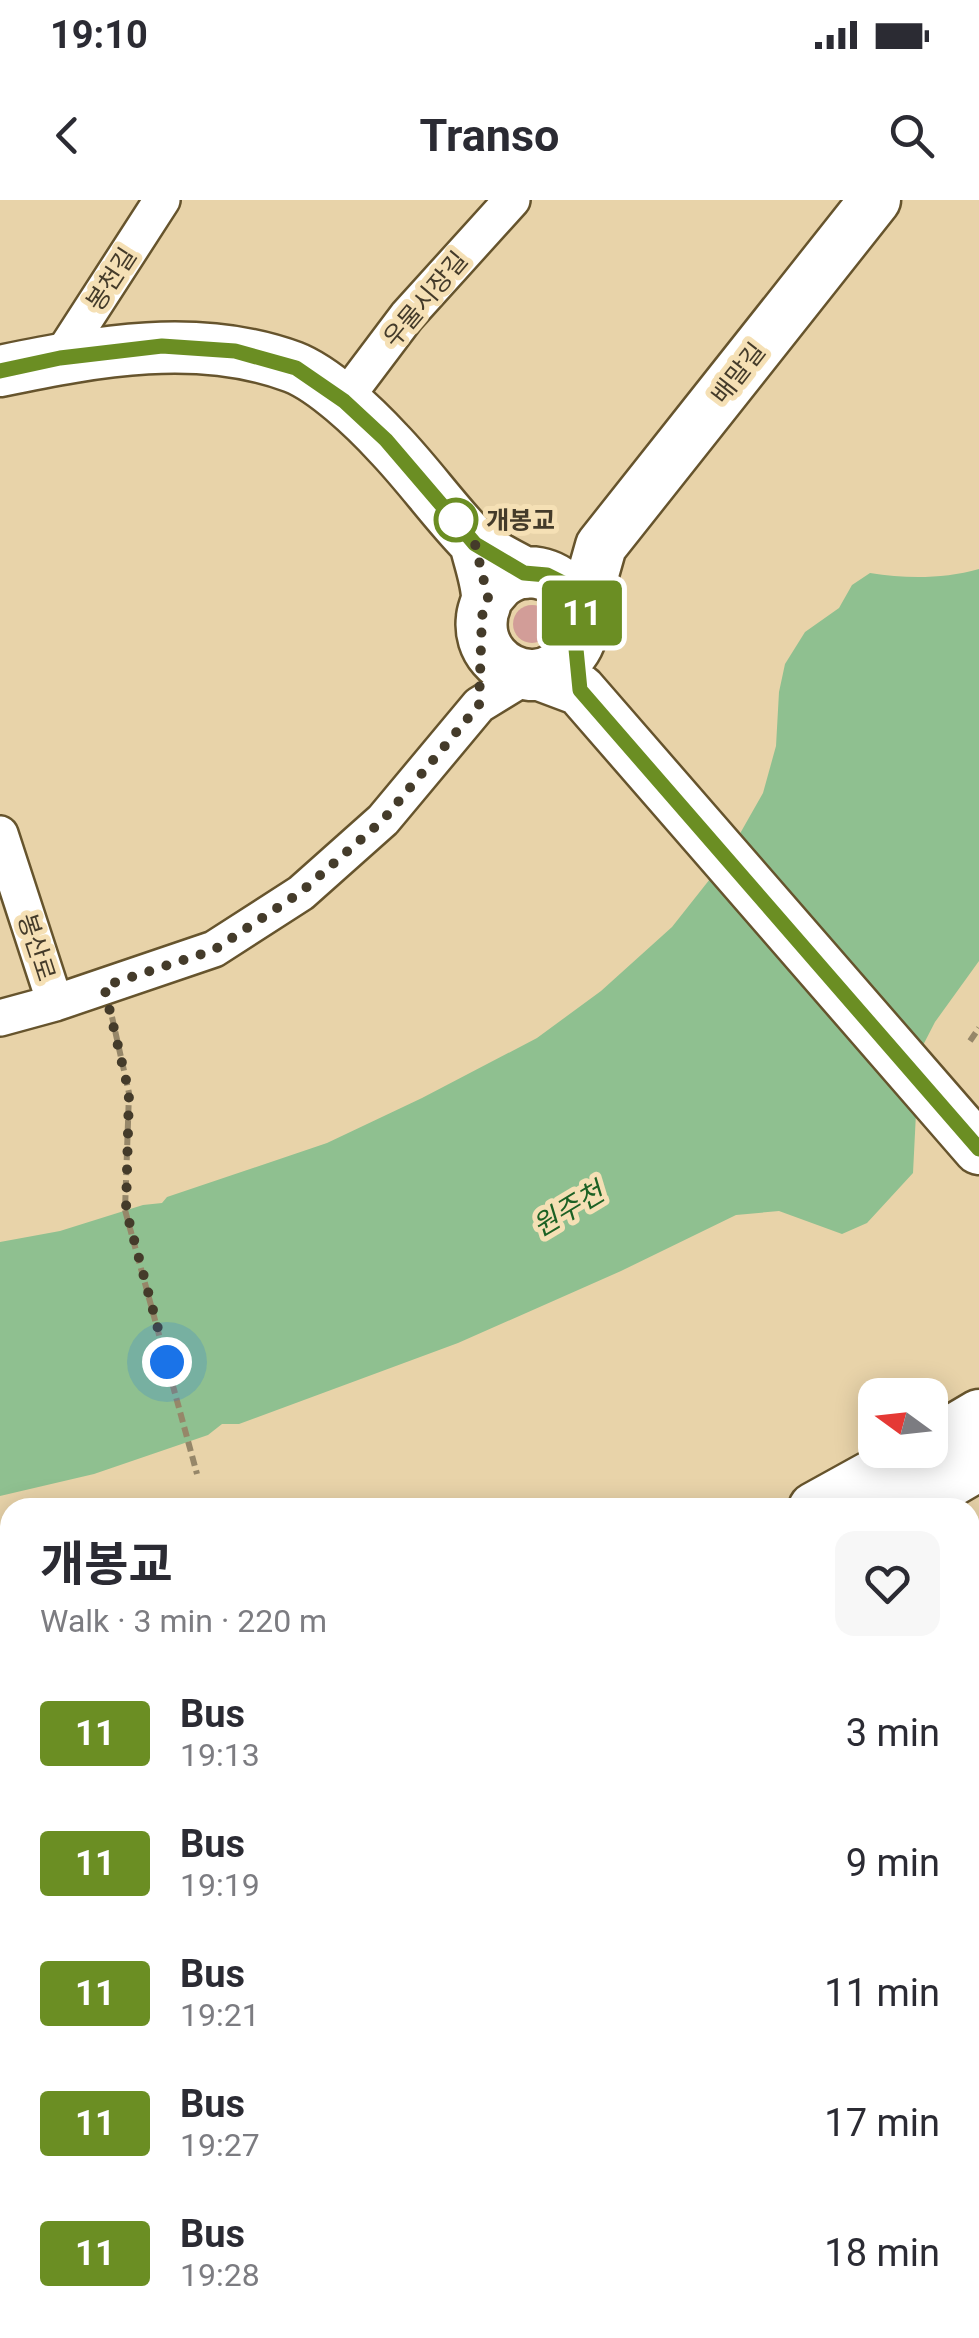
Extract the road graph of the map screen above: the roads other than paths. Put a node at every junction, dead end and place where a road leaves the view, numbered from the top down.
1 (162, 200) edge
2 (512, 200) edge
3 (875, 200) edge
4 (60, 358) junction
5 (0, 371) edge
6 (344, 401) junction
7 (601, 546) junction
8 (510, 595) junction
9 (561, 660) junction
10 (479, 705) junction
11 (0, 834) edge
12 (55, 1003) junction
13 (0, 1018) edge
14 (979, 1149) edge
15 (979, 1415) edge
16 (948, 1433) edge
17 (979, 1465) edge
18 (886, 1468) edge
19 (832, 1498) edge
20 (921, 1498) edge

1 - 4 street, 봉천길
2 - 6 street, 우물시장길
3 - 7 street, 배말길
4 - 5 street
4 - 6 street
6 - 8 street
7 - 8 street
7 - 9 street
8 - 9 street
8 - 9 street
8 - 10 street
9 - 10 street
9 - 14 street
10 - 12 street
11 - 12 street, 봉산로
12 - 13 street
15 - 16 street
17 - 20 street
18 - 19 street

